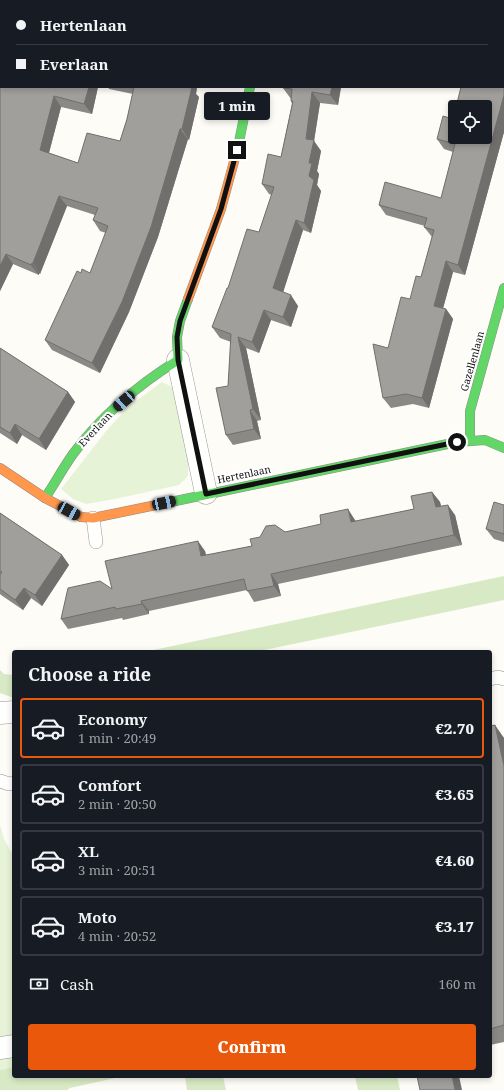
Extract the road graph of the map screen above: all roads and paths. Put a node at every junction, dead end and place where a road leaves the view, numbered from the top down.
1 (250, 88) edge
2 (504, 288) edge
3 (178, 360) junction
4 (470, 440) junction
5 (504, 448) edge
6 (0, 468) edge
7 (206, 494) junction
8 (45, 498) junction
9 (93, 518) junction
10 (96, 542) dead end
11 (492, 678) edge
12 (504, 679) edge
13 (12, 712) edge
14 (0, 714) edge
15 (0, 781) edge
16 (12, 783) edge
17 (12, 1046) edge
18 (0, 1048) edge

1 - 3 street
2 - 4 street, Gazellenlaan
3 - 7 street
3 - 8 street, Everlaan
4 - 5 street, Hertenlaan
4 - 7 street, Hertenlaan
6 - 8 street, Hertenlaan
7 - 9 street, Hertenlaan
8 - 9 street, Hertenlaan
9 - 10 lane
11 - 12 lane
13 - 14 street
15 - 16 lane
17 - 18 street

